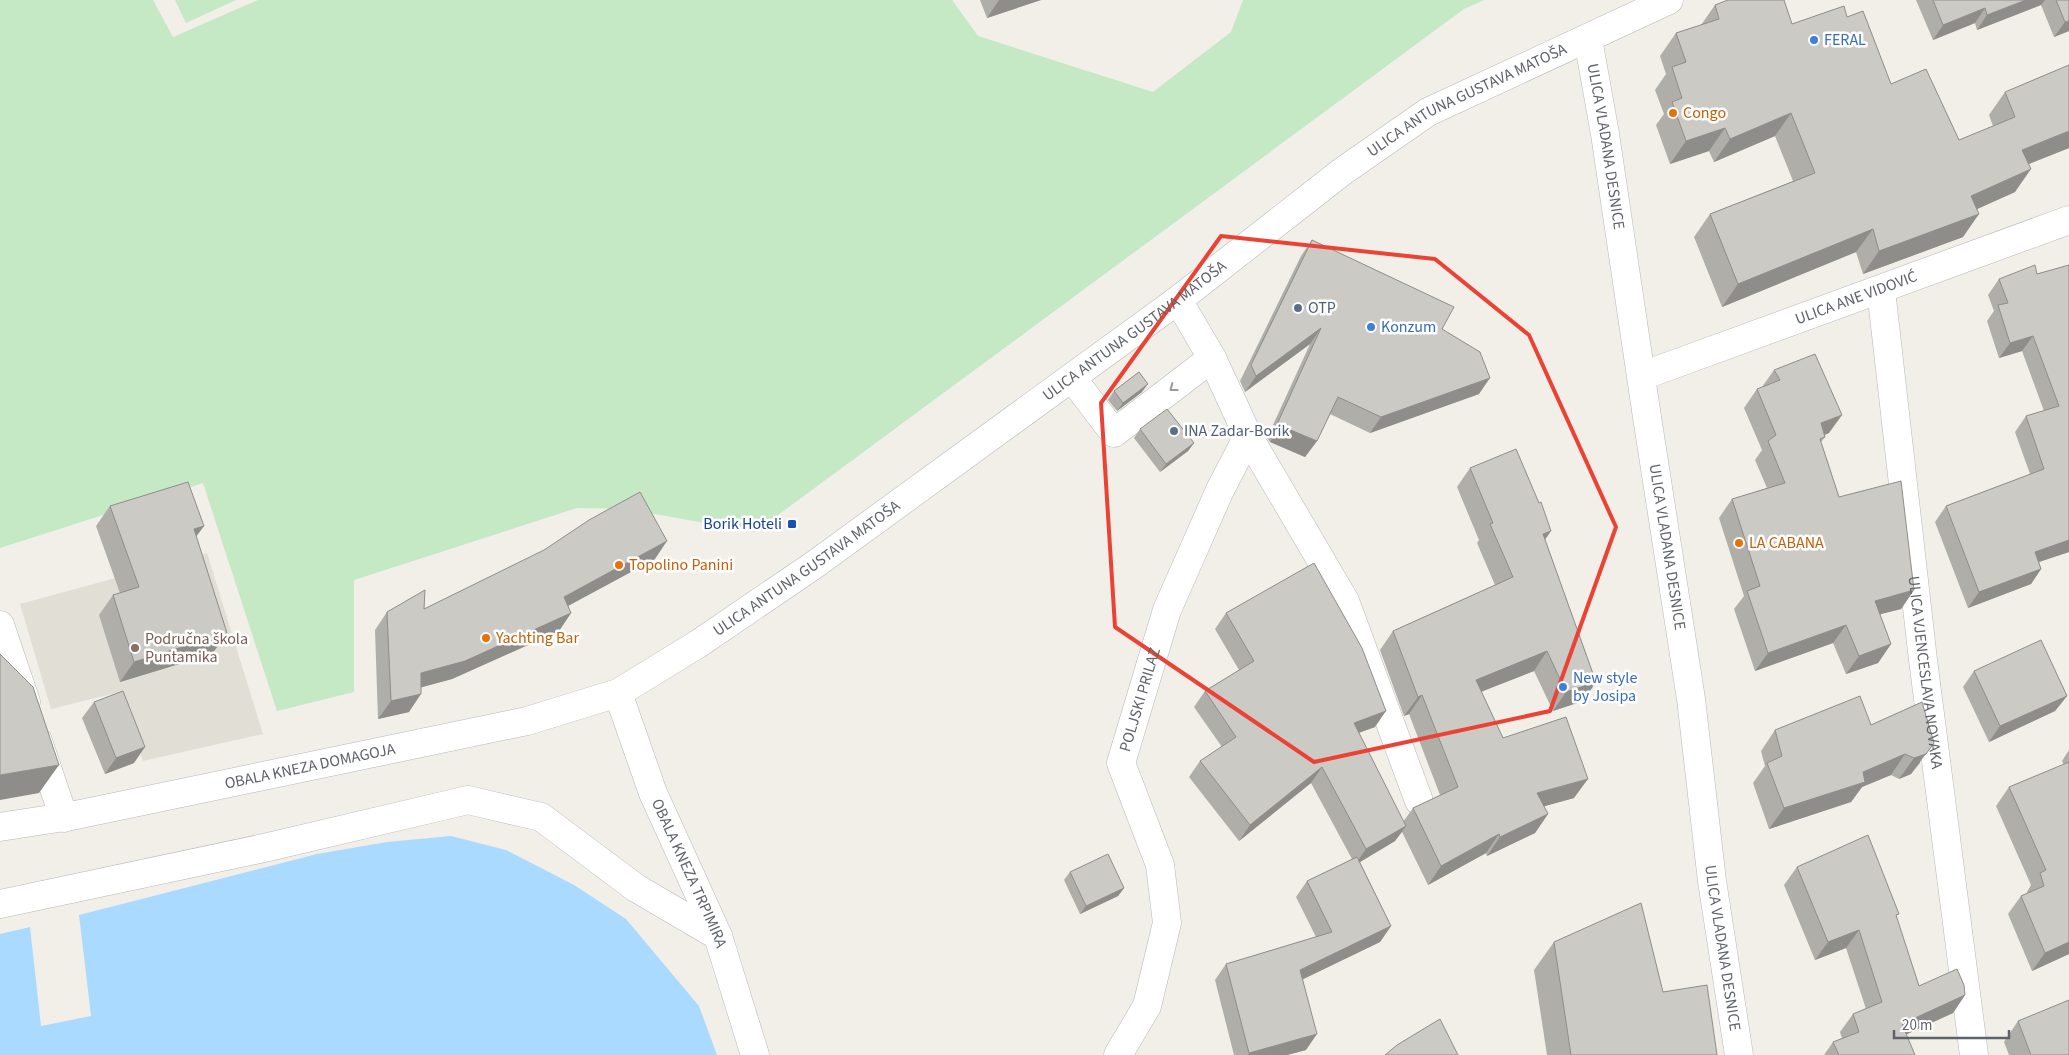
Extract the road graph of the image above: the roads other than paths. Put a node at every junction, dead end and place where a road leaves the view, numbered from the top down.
1 (1669, 0) edge
2 (1588, 39) junction
3 (2069, 220) edge
4 (1881, 290) junction
5 (1178, 300) junction
6 (1212, 358) junction
7 (1642, 376) junction
8 (1072, 378) junction
9 (1248, 436) junction
10 (0, 625) edge
11 (618, 693) junction
12 (1419, 801) dead end
13 (64, 818) junction
14 (0, 828) edge
15 (0, 904) edge
16 (718, 936) junction
17 (755, 1055) edge
18 (1118, 1055) edge
19 (1739, 1055) edge
20 (1974, 1055) edge

1 - 2 street, ULICA ANTUNA GUSTAVA MATOŠA
2 - 5 street, ULICA ANTUNA GUSTAVA MATOŠA
2 - 7 street, ULICA VLADANA DESNICE
3 - 4 street, ULICA ANE VIDOVIĆ
4 - 7 street, ULICA ANE VIDOVIĆ
4 - 20 street, ULICA VJENCESLAVA NOVAKA
5 - 6 street
5 - 8 street, ULICA ANTUNA GUSTAVA MATOŠA
6 -> 8 street
6 - 9 street
7 - 19 street, ULICA VLADANA DESNICE
8 - 11 street, ULICA ANTUNA GUSTAVA MATOŠA
9 - 12 street
9 - 18 street, POLJSKI PRILAZ
10 - 13 street
11 - 13 street, OBALA KNEZA DOMAGOJA
11 - 16 street, OBALA KNEZA TRPIMIRA
13 - 14 street, OBALA KNEZA DOMAGOJA
15 - 16 street
16 - 17 street, OBALA KNEZA TRPIMIRA

